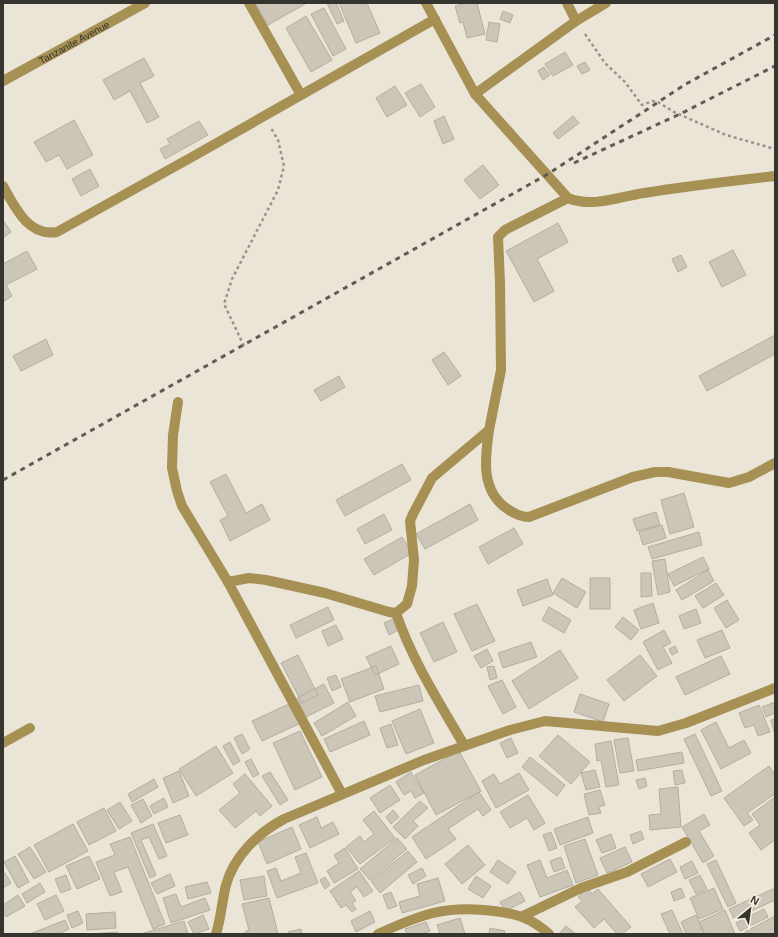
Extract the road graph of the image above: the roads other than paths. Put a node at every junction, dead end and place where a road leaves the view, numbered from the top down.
1 (145, 3) edge
2 (248, 3) edge
3 (426, 3) edge
4 (568, 3) edge
5 (606, 3) edge
6 (435, 19) junction
7 (576, 21) junction
8 (3, 81) edge
9 (475, 94) junction
10 (301, 95) junction
11 (775, 176) edge
12 (3, 186) edge
13 (568, 198) junction
14 (178, 402) dead end
15 (489, 430) junction
16 (775, 463) edge
17 (228, 582) junction
18 (396, 612) junction
19 (775, 688) edge
20 (30, 728) dead end
21 (3, 743) edge
22 (464, 745) junction
23 (342, 794) junction
24 (686, 842) dead end
25 (523, 916) junction
26 (216, 934) edge
27 (378, 934) edge
28 (549, 934) edge

1 - 8 street, Tanzanite Avenue
2 - 10 street
3 - 6 street
4 - 7 street
5 - 7 street
6 - 9 street
6 - 10 street
7 - 9 street
9 - 13 street
10 - 12 street
11 - 13 street
13 - 15 street
14 - 17 street
15 - 16 street
15 - 18 street
17 - 18 street
17 - 23 street
18 - 22 street
19 - 22 street
20 - 21 street
22 - 23 street
23 - 26 street
24 - 25 street
25 - 27 street
25 - 28 street

